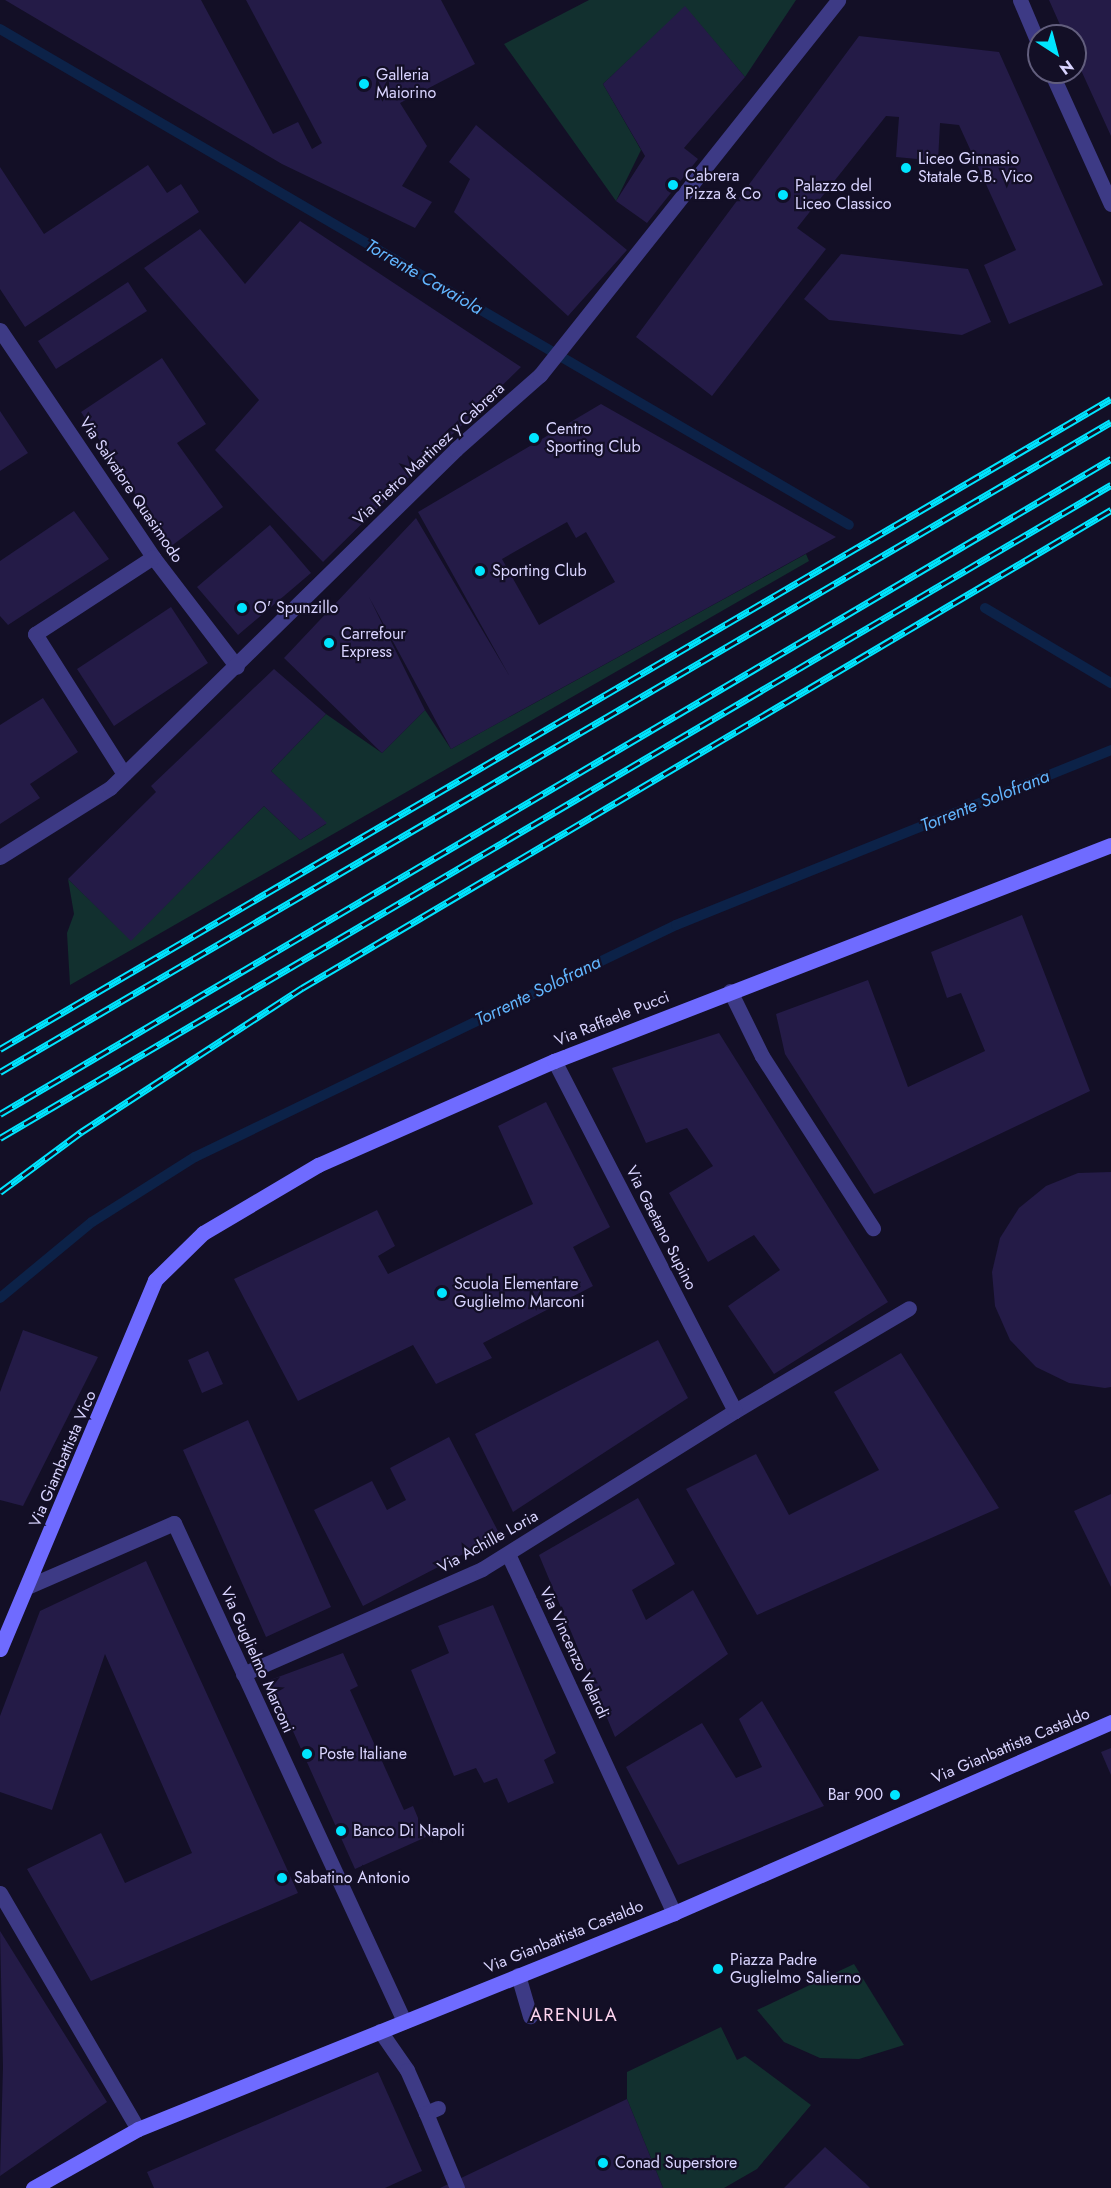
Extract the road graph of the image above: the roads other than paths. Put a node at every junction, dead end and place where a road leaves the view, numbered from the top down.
1 (837, 0) edge
2 (1020, 0) edge
3 (1030, 24) edge
4 (1056, 84) edge
5 (1111, 204) edge
6 (0, 330) edge
7 (153, 557) junction
8 (237, 668) junction
9 (124, 774) junction
10 (1111, 845) edge
11 (0, 857) edge
12 (730, 991) junction
13 (554, 1061) junction
14 (873, 1228) dead end
15 (155, 1280) joint
16 (909, 1308) dead end
17 (735, 1411) junction
18 (508, 1554) junction
19 (29, 1586) junction
20 (0, 1649) edge
21 (243, 1674) junction
22 (1111, 1722) edge
23 (0, 1893) edge
24 (674, 1912) junction
25 (518, 1975) junction
26 (530, 2016) dead end
27 (404, 2021) junction
28 (380, 2031) junction
29 (138, 2129) junction
30 (59, 2173) junction
31 (33, 2188) edge
32 (49, 2188) edge
33 (457, 2188) edge

1 - 8 street, Via Pietro Martinez y Cabrera
2 - 3 street
4 - 5 street
6 - 7 street, Via Salvatore Quasimodo
7 - 8 street, Via Salvatore Quasimodo
7 - 9 street
8 - 9 street, Via Pietro Martinez y Cabrera
9 - 11 street, Via Pietro Martinez y Cabrera
10 - 12 main road, Via Raffaele Pucci
12 - 13 main road, Via Raffaele Pucci
12 - 14 street
13 - 15 main road, Via Raffaele Pucci
13 - 17 street, Via Gaetano Supino
15 - 19 main road, Via Giambattista Vico
16 - 17 street, Via Achille Loria
17 - 18 street, Via Achille Loria
18 - 21 street, Via Achille Loria
18 - 24 street, Via Vincenzo Velardi
19 - 20 main road, Via Giambattista Vico
19 - 21 street, Via Guglielmo Marconi
21 - 27 street, Via Guglielmo Marconi
22 - 24 main road, Via Gianbattista Castaldo
23 - 29 street
24 - 25 main road, Via Gianbattista Castaldo
25 - 26 street
25 - 27 main road, Via Gianbattista Castaldo
27 - 28 main road, Via Gianbattista Castaldo
28 - 29 main road, Via Gianbattista Castaldo
28 - 33 street
29 - 30 main road, Via Gianbattista Castaldo
30 - 31 main road, Via Gianbattista Castaldo
30 - 32 main road

